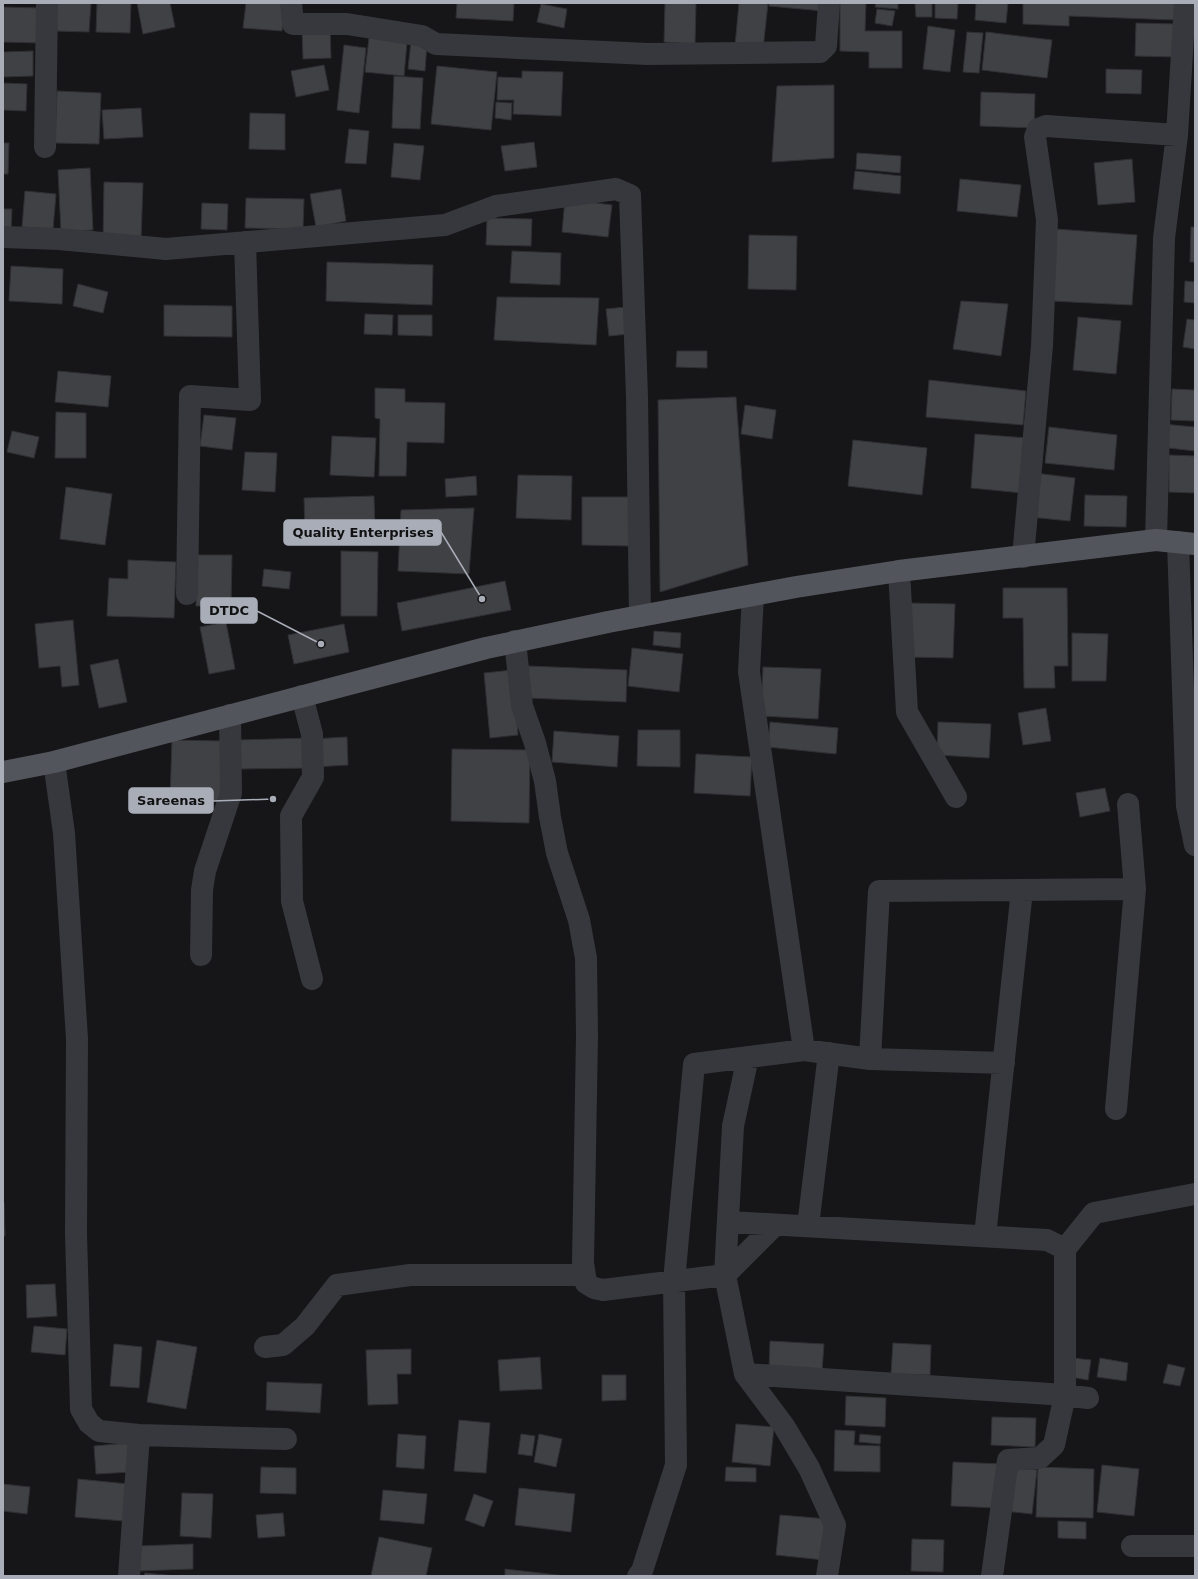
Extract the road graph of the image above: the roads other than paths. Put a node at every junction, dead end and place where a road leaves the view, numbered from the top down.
1 (47, 3) edge
2 (291, 3) edge
3 (829, 3) edge
4 (1185, 3) edge
5 (1177, 135) junction
6 (45, 147) dead end
7 (3, 236) edge
8 (244, 242) junction
9 (1156, 540) junction
10 (1186, 543) edge
11 (1023, 557) junction
12 (899, 571) junction
13 (187, 594) dead end
14 (753, 595) junction
15 (640, 616) junction
16 (515, 641) junction
17 (302, 696) junction
18 (230, 715) junction
19 (54, 762) junction
20 (3, 772) edge
21 (956, 797) dead end
22 (1128, 804) dead end
23 (1195, 845) edge
24 (1135, 889) junction
25 (1022, 890) junction
26 (201, 955) dead end
27 (312, 979) dead end
28 (804, 1050) junction
29 (829, 1053) junction
30 (748, 1057) junction
31 (870, 1059) junction
32 (1004, 1063) junction
33 (1116, 1109) dead end
34 (1195, 1194) edge
35 (730, 1222) junction
36 (775, 1224) junction
37 (808, 1226) junction
38 (986, 1236) junction
39 (1065, 1249) junction
40 (584, 1275) junction
41 (725, 1275) junction
42 (674, 1281) junction
43 (264, 1347) dead end
44 (746, 1374) junction
45 (1065, 1394) junction
46 (1088, 1398) dead end
47 (138, 1435) junction
48 (286, 1439) dead end
49 (1132, 1546) dead end
50 (1195, 1546) edge
51 (640, 1574) edge
52 (129, 1576) edge
53 (827, 1576) edge
54 (992, 1576) edge

1 - 6 street
2 - 3 street
4 - 5 street
5 - 9 street
5 - 11 street
7 - 8 street
8 - 13 street
8 - 15 street
9 - 10 main road
9 - 11 main road
10 - 23 street
11 - 12 main road
12 - 14 main road
12 - 21 street
14 - 15 main road
14 - 28 street
15 - 16 main road
16 - 17 main road
16 - 40 street
17 - 18 main road
17 - 27 street
18 - 19 main road
18 - 26 street
19 - 20 main road
19 - 47 street
22 - 24 street
24 - 25 street
24 - 33 street
25 - 31 street
25 - 32 street
28 - 29 street
28 - 30 street
29 - 31 street
29 - 37 street
30 - 35 street
30 - 42 street
31 - 32 street
32 - 38 street
34 - 39 street
35 - 36 street
35 - 41 street
36 - 37 street
36 - 41 street
37 - 38 street
38 - 39 street
39 - 45 street
40 - 42 street
40 - 43 street
41 - 42 street
41 - 44 street
42 - 51 street
44 - 45 street
44 - 53 street
45 - 46 street
45 - 54 street
47 - 48 street
47 - 52 street
49 - 50 street

